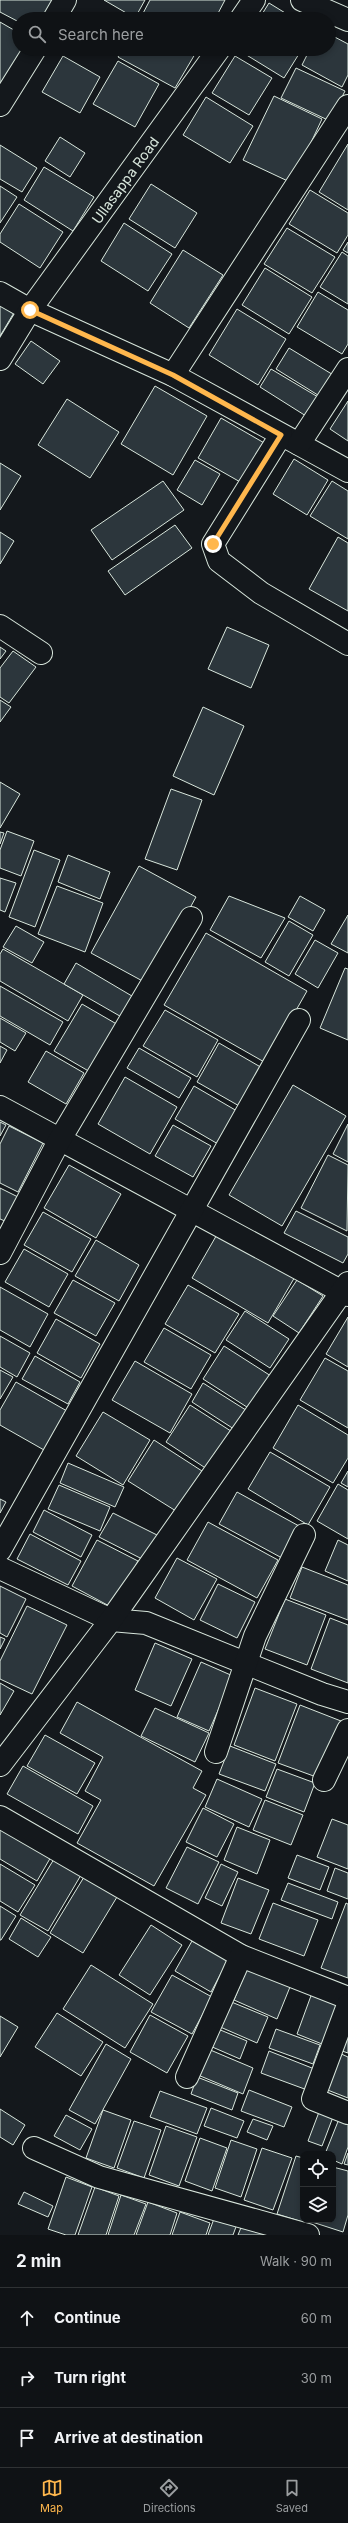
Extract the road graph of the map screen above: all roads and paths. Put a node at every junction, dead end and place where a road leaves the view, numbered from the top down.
1 (66, 0) edge
2 (254, 0) edge
3 (302, 0) edge
4 (58, 12) edge
5 (246, 12) edge
6 (332, 12) edge
7 (336, 14) edge
8 (347, 18) edge
9 (31, 56) edge
10 (214, 56) edge
11 (0, 105) edge
12 (348, 106) edge
13 (0, 293) edge
14 (30, 310) junction
15 (0, 359) edge
16 (348, 369) edge
17 (173, 375) junction
18 (290, 440) junction
19 (348, 470) edge
20 (0, 626) edge
21 (348, 644) edge
22 (41, 653) dead end
23 (192, 918) dead end
24 (299, 1020) dead end
25 (0, 1107) edge
26 (60, 1141) junction
27 (190, 1211) junction
28 (0, 1253) edge
29 (346, 1290) edge
30 (304, 1535) dead end
31 (0, 1550) edge
32 (0, 1568) edge
33 (111, 1620) junction
34 (247, 1664) junction
35 (348, 1702) edge
36 (348, 1730) edge
37 (216, 1752) dead end
38 (0, 1765) edge
39 (324, 1780) dead end
40 (0, 1817) edge
41 (241, 1956) junction
42 (348, 1998) edge
43 (348, 2005) edge
44 (187, 2077) dead end
45 (348, 2112) edge
46 (34, 2148) dead end
47 (308, 2235) edge

1 - 4 street
2 - 5 street
3 - 6 street
7 - 8 street
9 - 11 street
10 - 14 street, Ullasappa Road
12 - 17 street
13 - 14 street
14 - 15 street, Ullasappa Road
14 - 17 street
16 - 18 street
17 - 18 street
18 - 19 street
18 - 21 street
20 - 22 street
23 - 26 street
24 - 27 street
25 - 26 street
26 - 27 street
26 - 28 street
27 - 29 street
27 - 31 street
29 - 33 street
30 - 34 street
32 - 33 street
33 - 34 street
33 - 38 street
34 - 35 street
34 - 37 street
36 - 39 street
40 - 41 street
41 - 42 street
41 - 44 street
43 - 45 street
46 - 47 street

